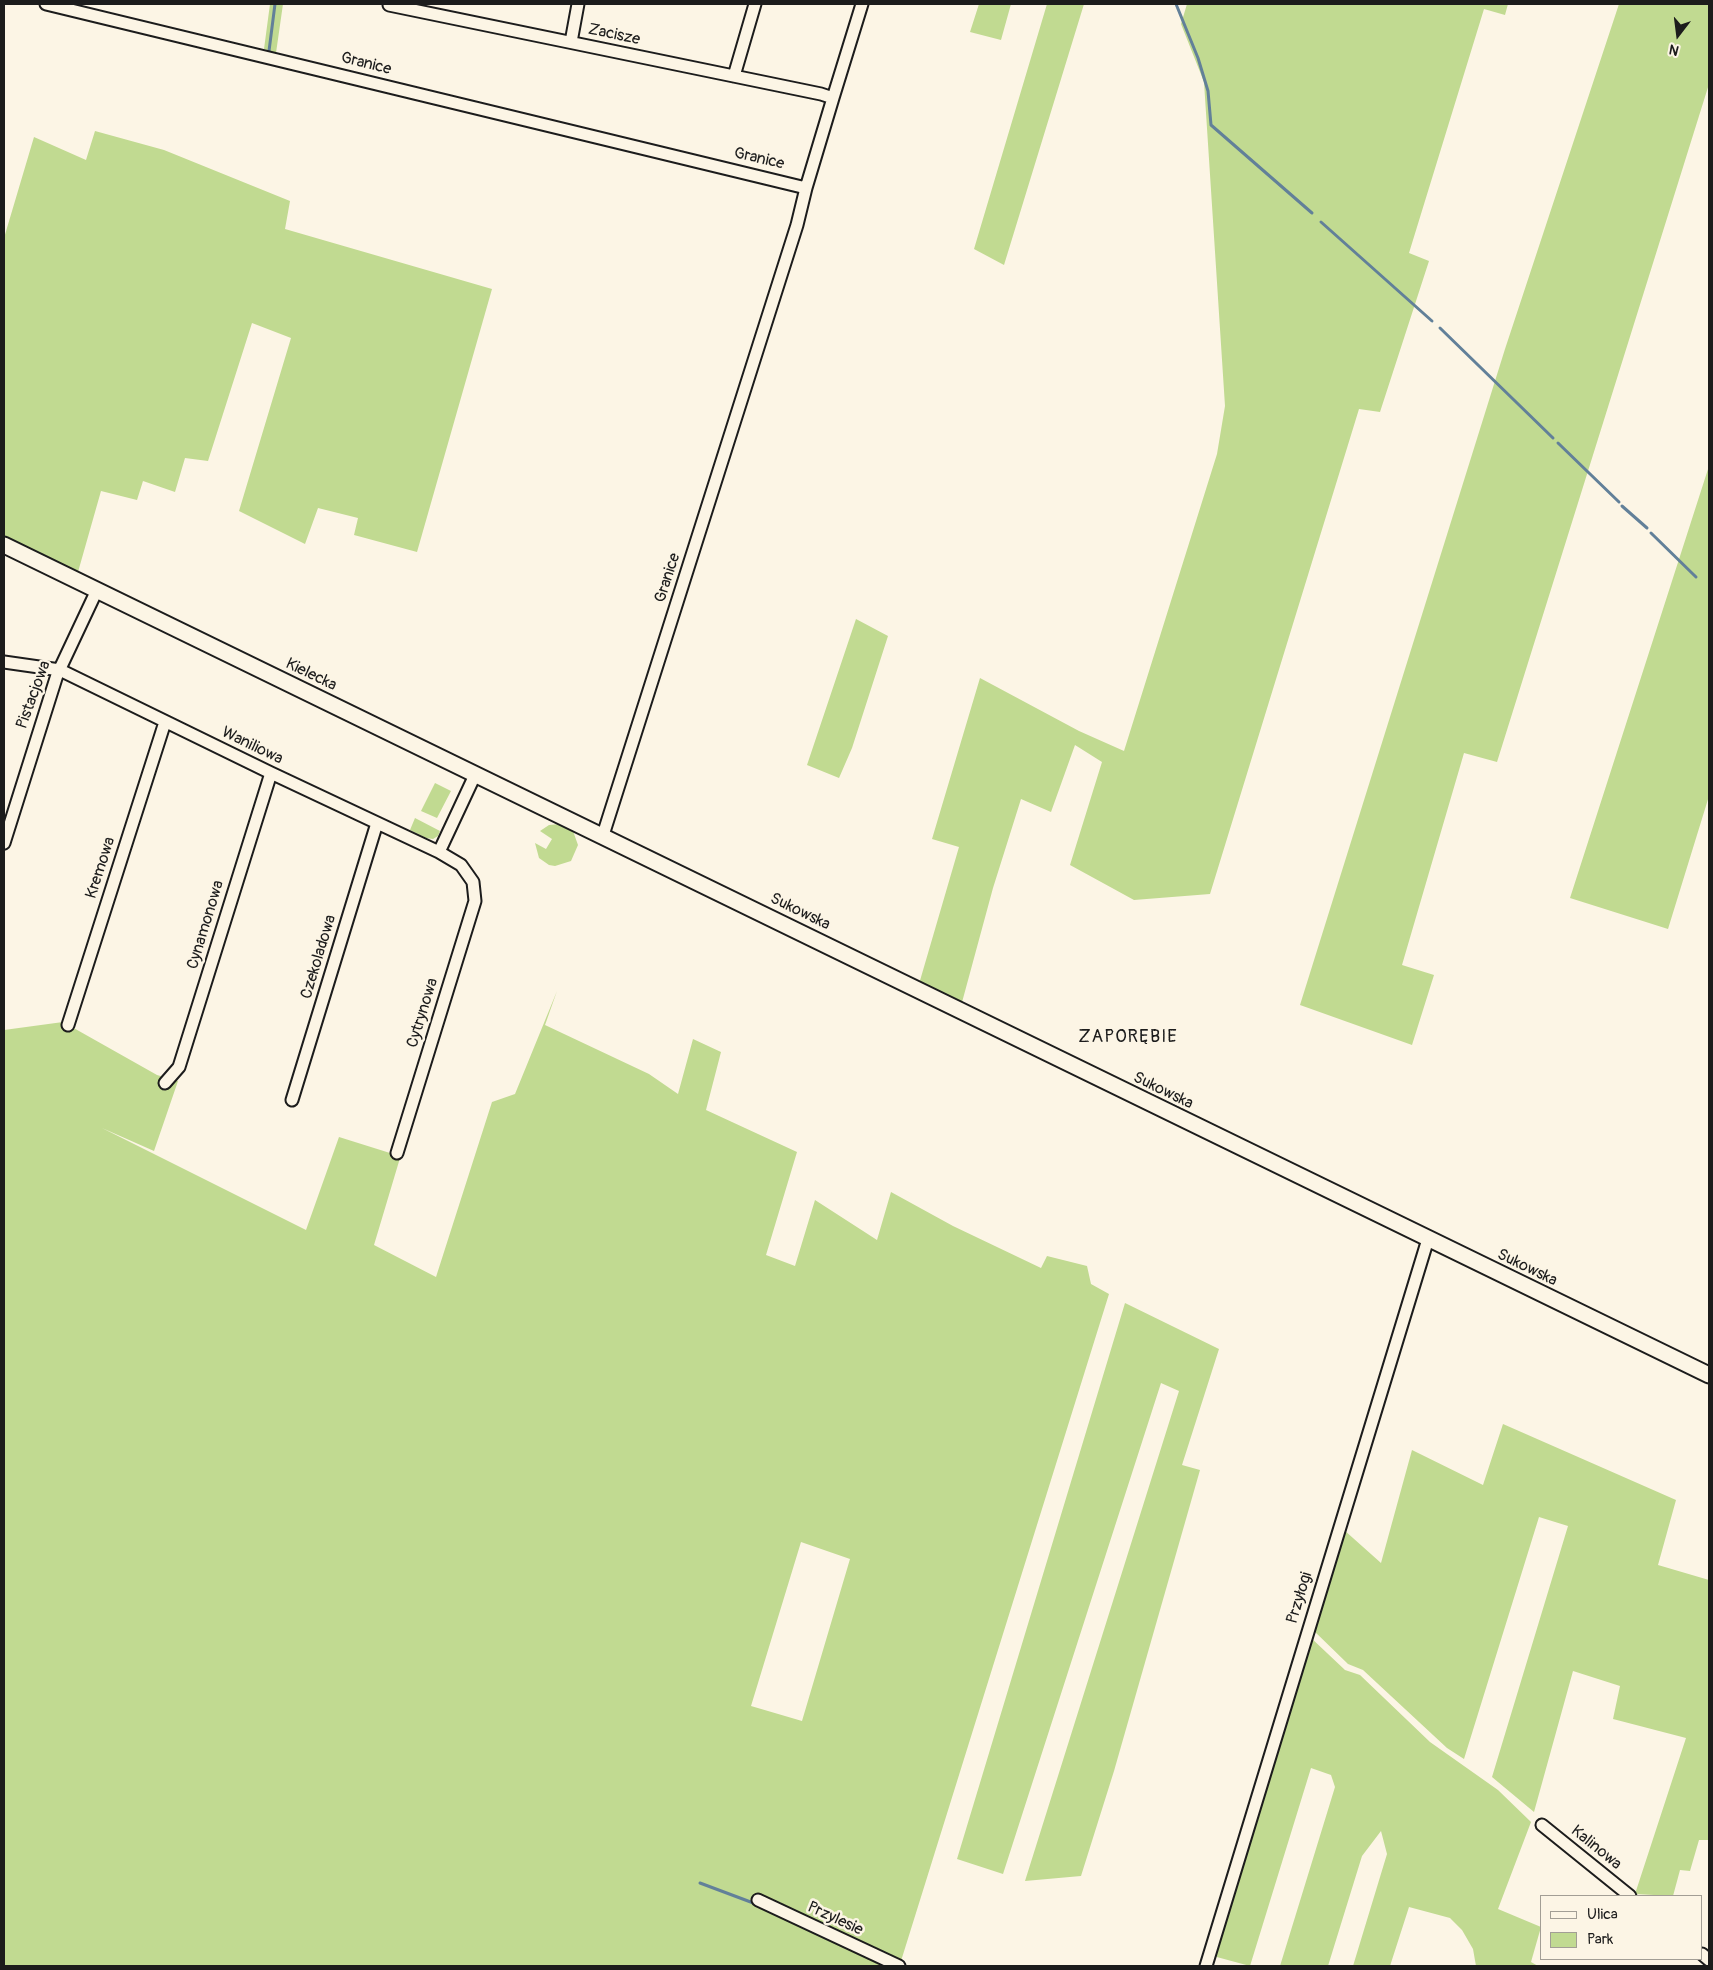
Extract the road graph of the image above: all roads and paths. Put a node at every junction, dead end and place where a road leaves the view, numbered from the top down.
1 (46, 4) edge
2 (578, 4) edge
3 (755, 4) edge
4 (862, 4) edge
5 (389, 5) edge
6 (571, 42) junction
7 (734, 76) junction
8 (833, 98) junction
9 (806, 188) junction
10 (4, 545) edge
11 (97, 590) junction
12 (4, 662) edge
13 (60, 670) junction
14 (165, 722) junction
15 (271, 773) junction
16 (475, 775) junction
17 (377, 823) junction
18 (604, 835) junction
19 (4, 843) edge
20 (439, 852) junction
21 (474, 882) joint
22 (68, 1025) dead end
23 (165, 1083) dead end
24 (292, 1100) dead end
25 (397, 1153) dead end
26 (1428, 1239) junction
27 (1709, 1375) edge
28 (1542, 1825) dead end
29 (1629, 1895) edge
30 (758, 1900) dead end
31 (899, 1966) edge
32 (1206, 1966) edge

1 - 9 street, Granice
2 - 6 street
3 - 7 street
4 - 8 street
5 - 6 street, Zacisze
6 - 7 street, Zacisze
7 - 8 street, Zacisze
8 - 9 street
9 - 18 street, Granice
10 - 11 street, Kielecka
11 - 13 street, Pistacjowa
11 - 16 street, Kielecka
12 - 13 street, Waniliowa
13 - 14 street, Waniliowa
13 - 19 street, Pistacjowa
14 - 15 street, Waniliowa
14 - 22 street, Kremowa
15 - 17 street, Waniliowa
15 - 23 street, Cynamonowa
16 - 18 street, Kielecka
16 - 20 street
17 - 20 street, Waniliowa
17 - 24 street, Czekoladowa
18 - 26 street, Sukowska
20 - 21 street, Waniliowa
21 - 25 street, Cytrynowa
26 - 27 street, Sukowska
26 - 32 street, Przyłogi
28 - 29 street, Kalinowa
30 - 31 street, Przylesie

